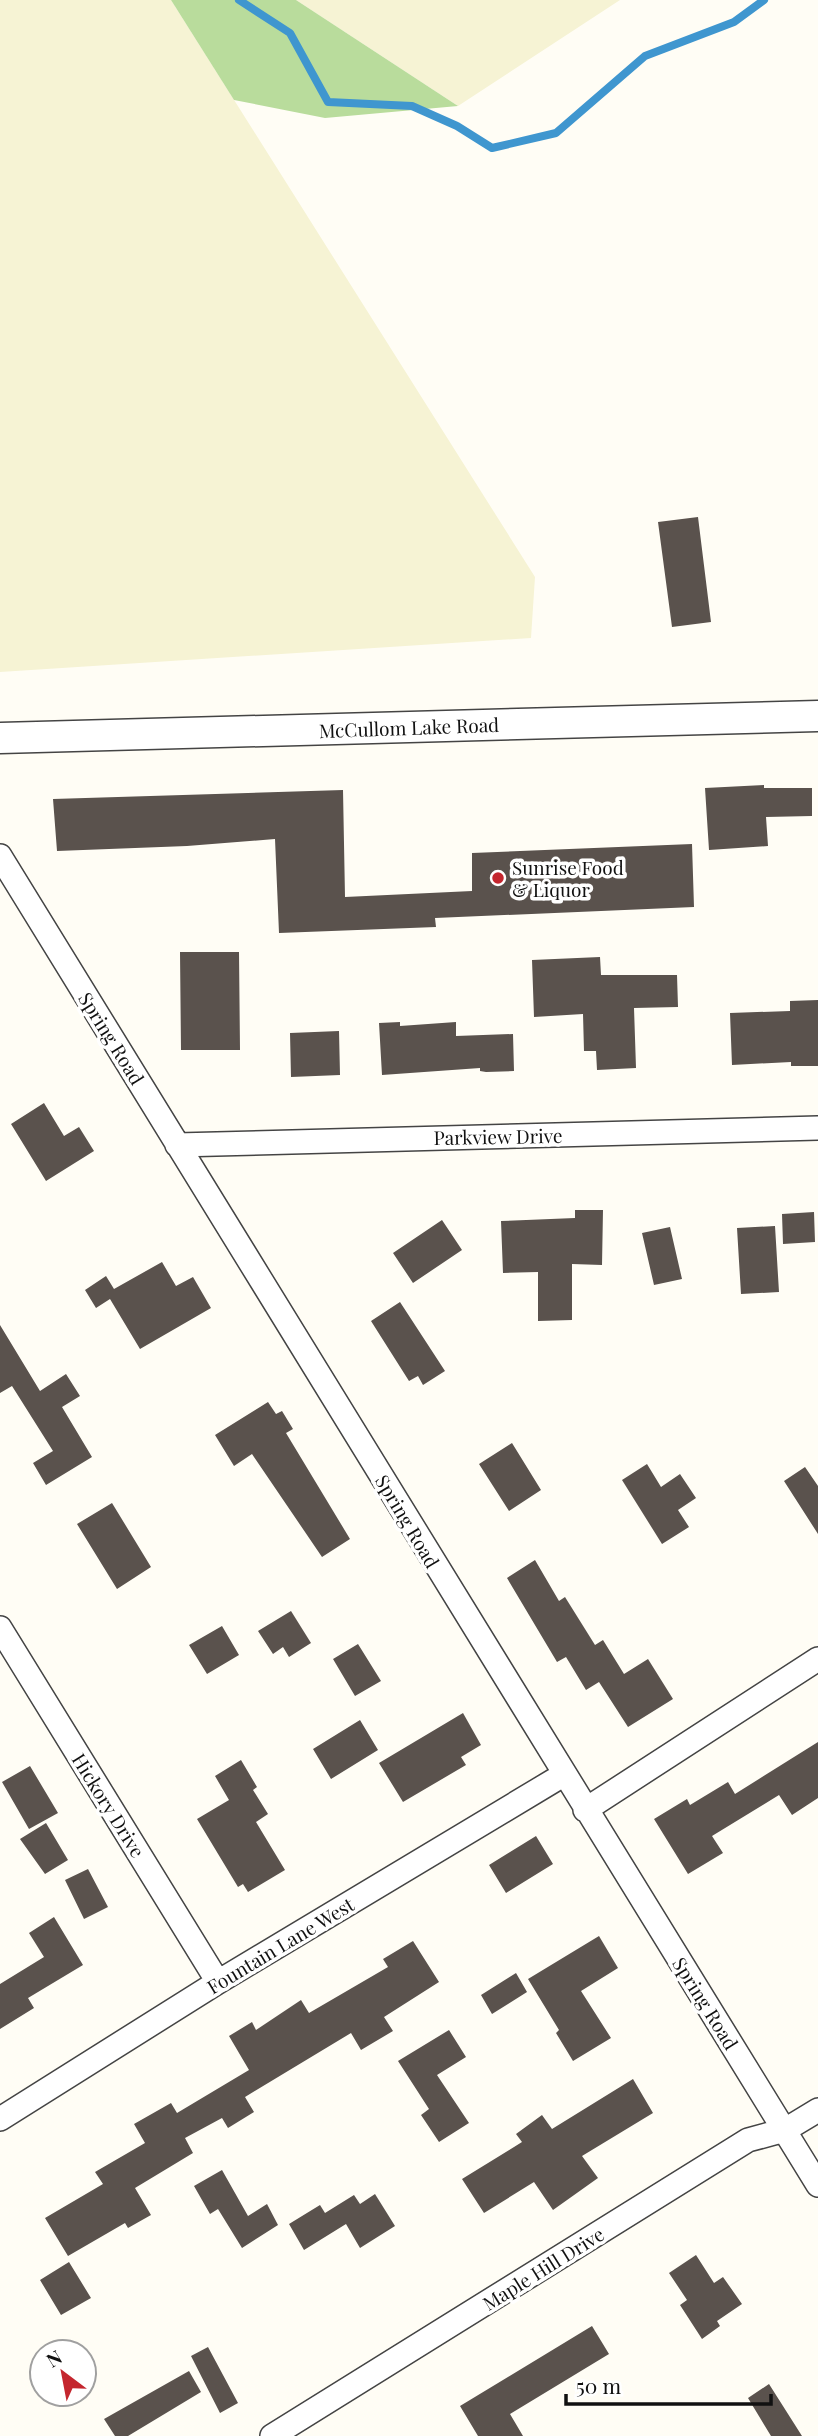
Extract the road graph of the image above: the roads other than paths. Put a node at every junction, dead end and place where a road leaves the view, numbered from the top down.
1 (818, 716) edge
2 (0, 738) edge
3 (0, 856) edge
4 (818, 1128) edge
5 (177, 1145) junction
6 (0, 1628) edge
7 (6, 1651) edge
8 (818, 1659) edge
9 (563, 1775) junction
10 (585, 1810) junction
11 (218, 1982) junction
12 (818, 2110) edge
13 (0, 2119) edge
14 (785, 2130) junction
15 (818, 2185) edge
16 (272, 2436) edge

1 - 2 street, McCullom Lake Road
3 - 5 street, Spring Road
4 - 5 street, Parkview Drive
5 - 9 street, Spring Road
6 - 7 street, Hickory Drive
7 - 11 street, Hickory Drive
8 - 10 street
9 - 10 street, Spring Road
9 - 11 street, Fountain Lane West
10 - 14 street, Spring Road
11 - 13 street, Fountain Lane West
12 - 14 street, Maple Hill Drive
14 - 15 street, Spring Road
14 - 16 street, Maple Hill Drive

